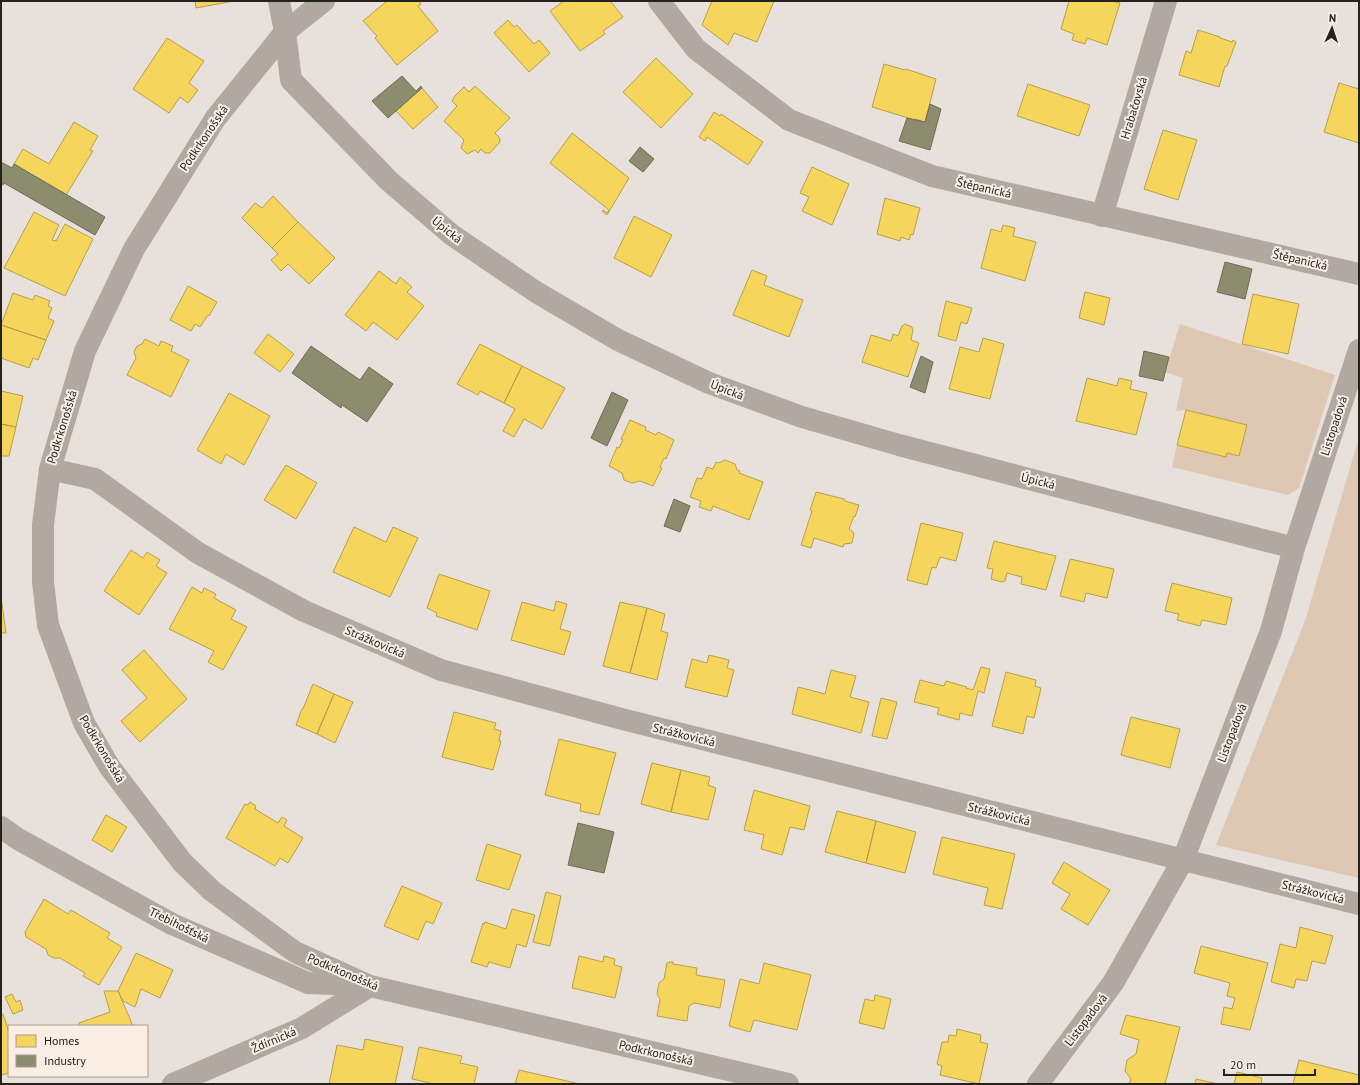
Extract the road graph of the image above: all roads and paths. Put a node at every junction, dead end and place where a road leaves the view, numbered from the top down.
1 (279, 1) edge
2 (324, 1) edge
3 (659, 1) edge
4 (1166, 1) edge
5 (285, 32) junction
6 (1102, 216) junction
7 (1359, 274) edge
8 (1359, 350) edge
9 (50, 469) junction
10 (1294, 548) junction
11 (1, 827) edge
12 (1183, 860) junction
13 (1359, 904) edge
14 (370, 986) junction
15 (174, 1084) edge
16 (788, 1084) edge
17 (1038, 1084) edge

1 - 5 street, Úpická
2 - 5 street, Podkrkonošská
3 - 6 street, Štěpanická
4 - 6 street, Hrabačovská
5 - 9 street, Podkrkonošská
5 - 10 street, Úpická
6 - 7 street, Štěpanická
8 - 10 street, Listopadová
9 - 12 street, Strážkovická
9 - 14 street, Podkrkonošská
10 - 12 street, Listopadová
11 - 14 street, Třebihošťská
12 - 13 street, Strážkovická
12 - 17 street, Listopadová
14 - 15 street, Ždírnická
14 - 16 street, Podkrkonošská

